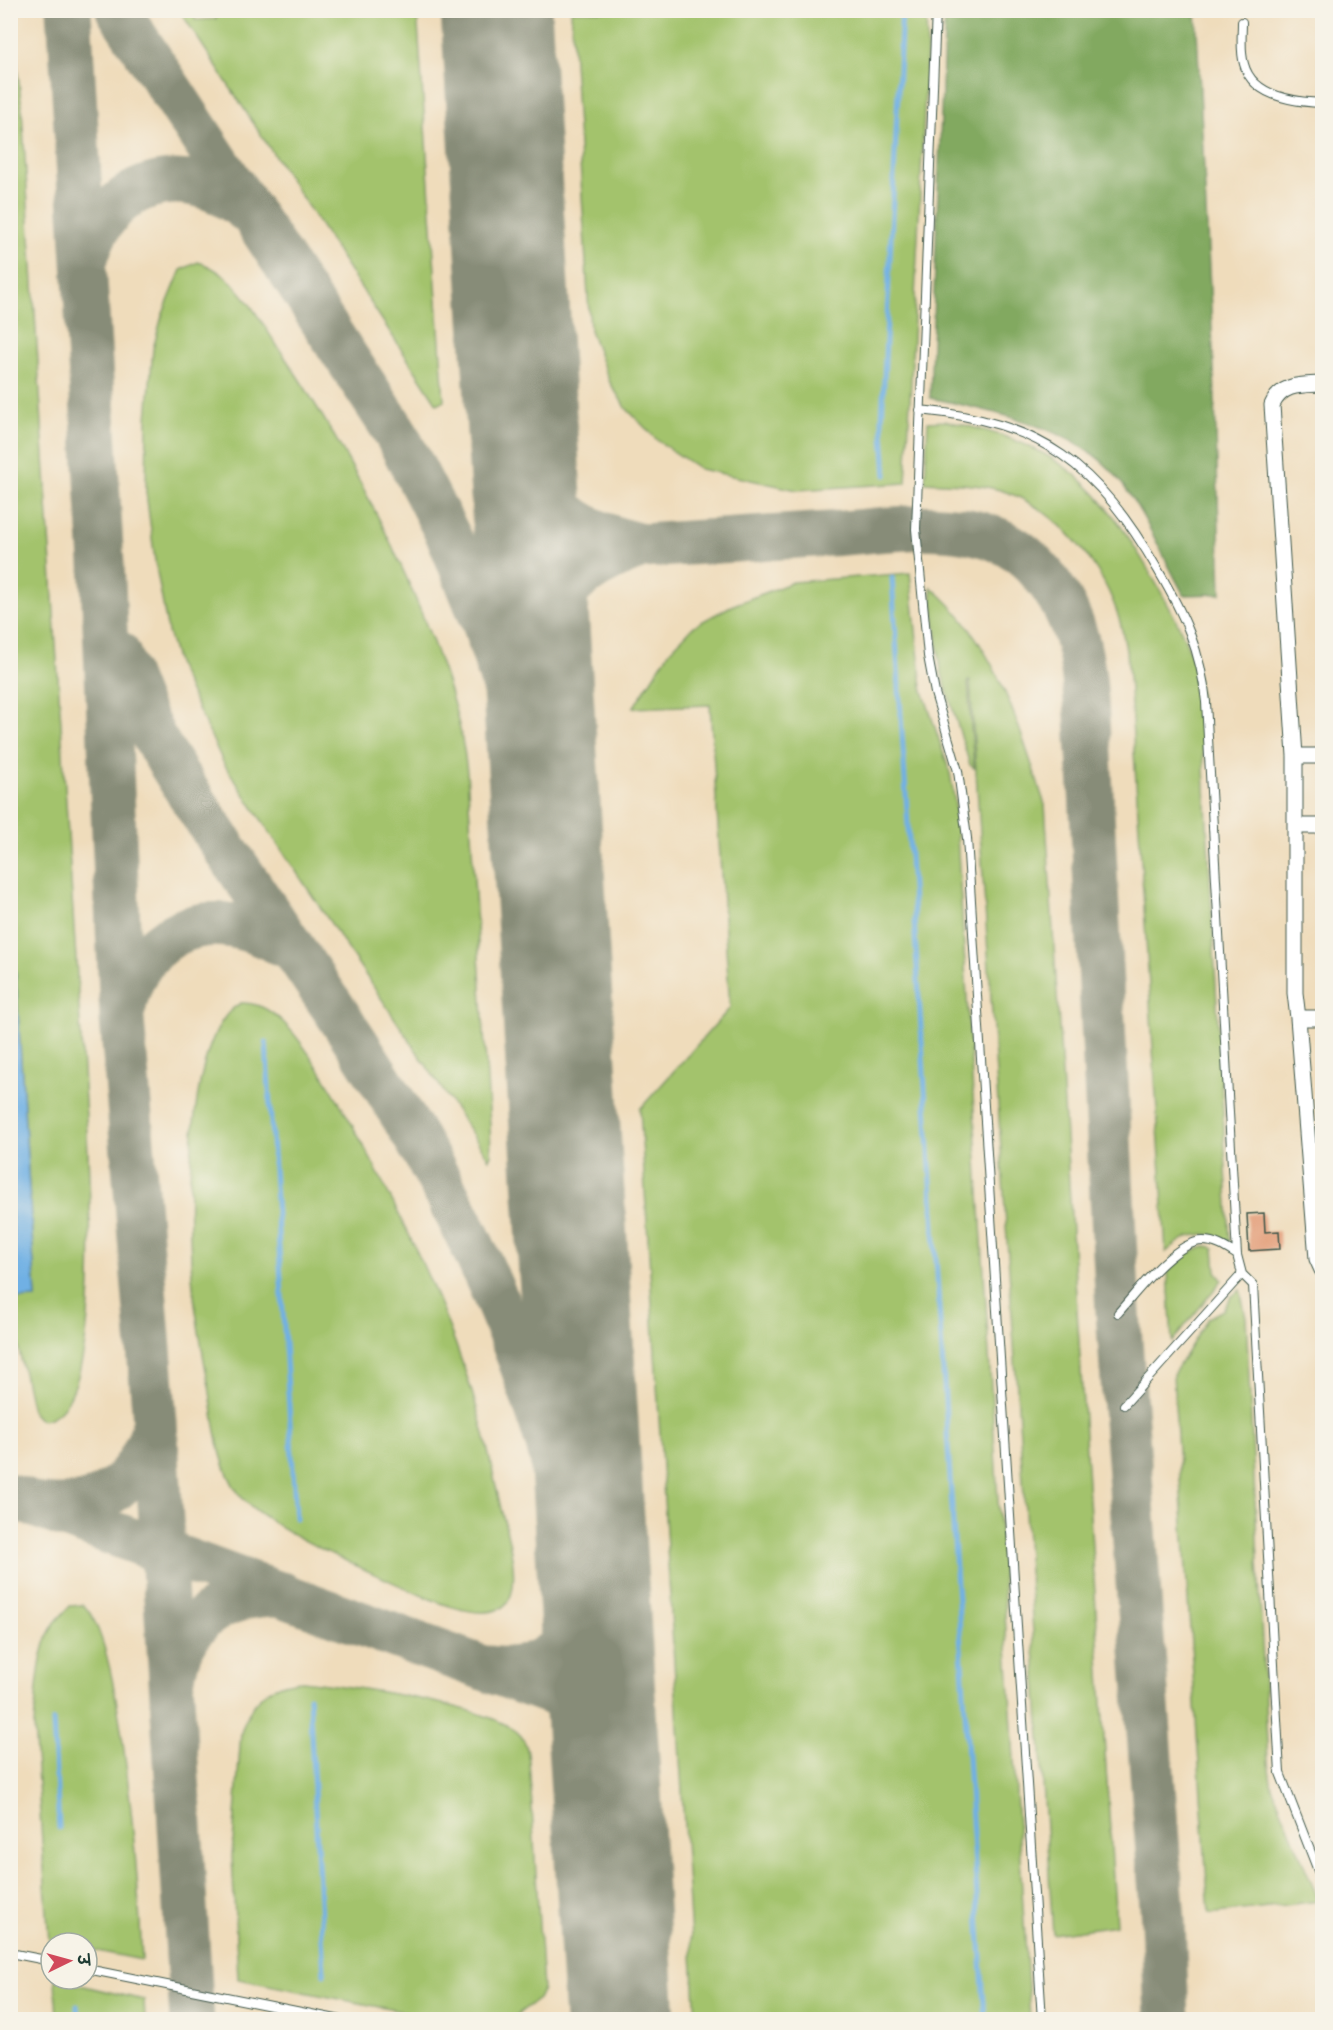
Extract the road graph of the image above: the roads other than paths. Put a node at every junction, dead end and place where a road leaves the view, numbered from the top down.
1 (936, 10) edge
2 (1242, 22) dead end
3 (1323, 103) edge
4 (1323, 384) edge
5 (920, 410) junction
6 (1295, 756) junction
7 (1323, 756) edge
8 (1295, 826) junction
9 (1323, 826) edge
10 (1298, 1018) junction
11 (1323, 1018) edge
12 (1237, 1255) junction
13 (1323, 1270) edge
14 (1242, 1274) junction
15 (1118, 1313) dead end
16 (1124, 1405) dead end
17 (1323, 1881) edge
18 (10, 1953) edge
19 (39, 1959) edge
20 (99, 1971) edge
21 (341, 2019) edge
22 (1042, 2019) edge

1 - 5 lane
2 - 3 lane
4 - 6 street
5 - 12 lane
5 - 22 lane
6 - 7 street
6 - 8 street
8 - 9 street
8 - 10 street
10 - 11 street
10 - 13 street
12 - 14 lane
12 - 15 lane
14 - 16 lane
14 - 17 lane
18 - 19 lane
20 - 21 lane

